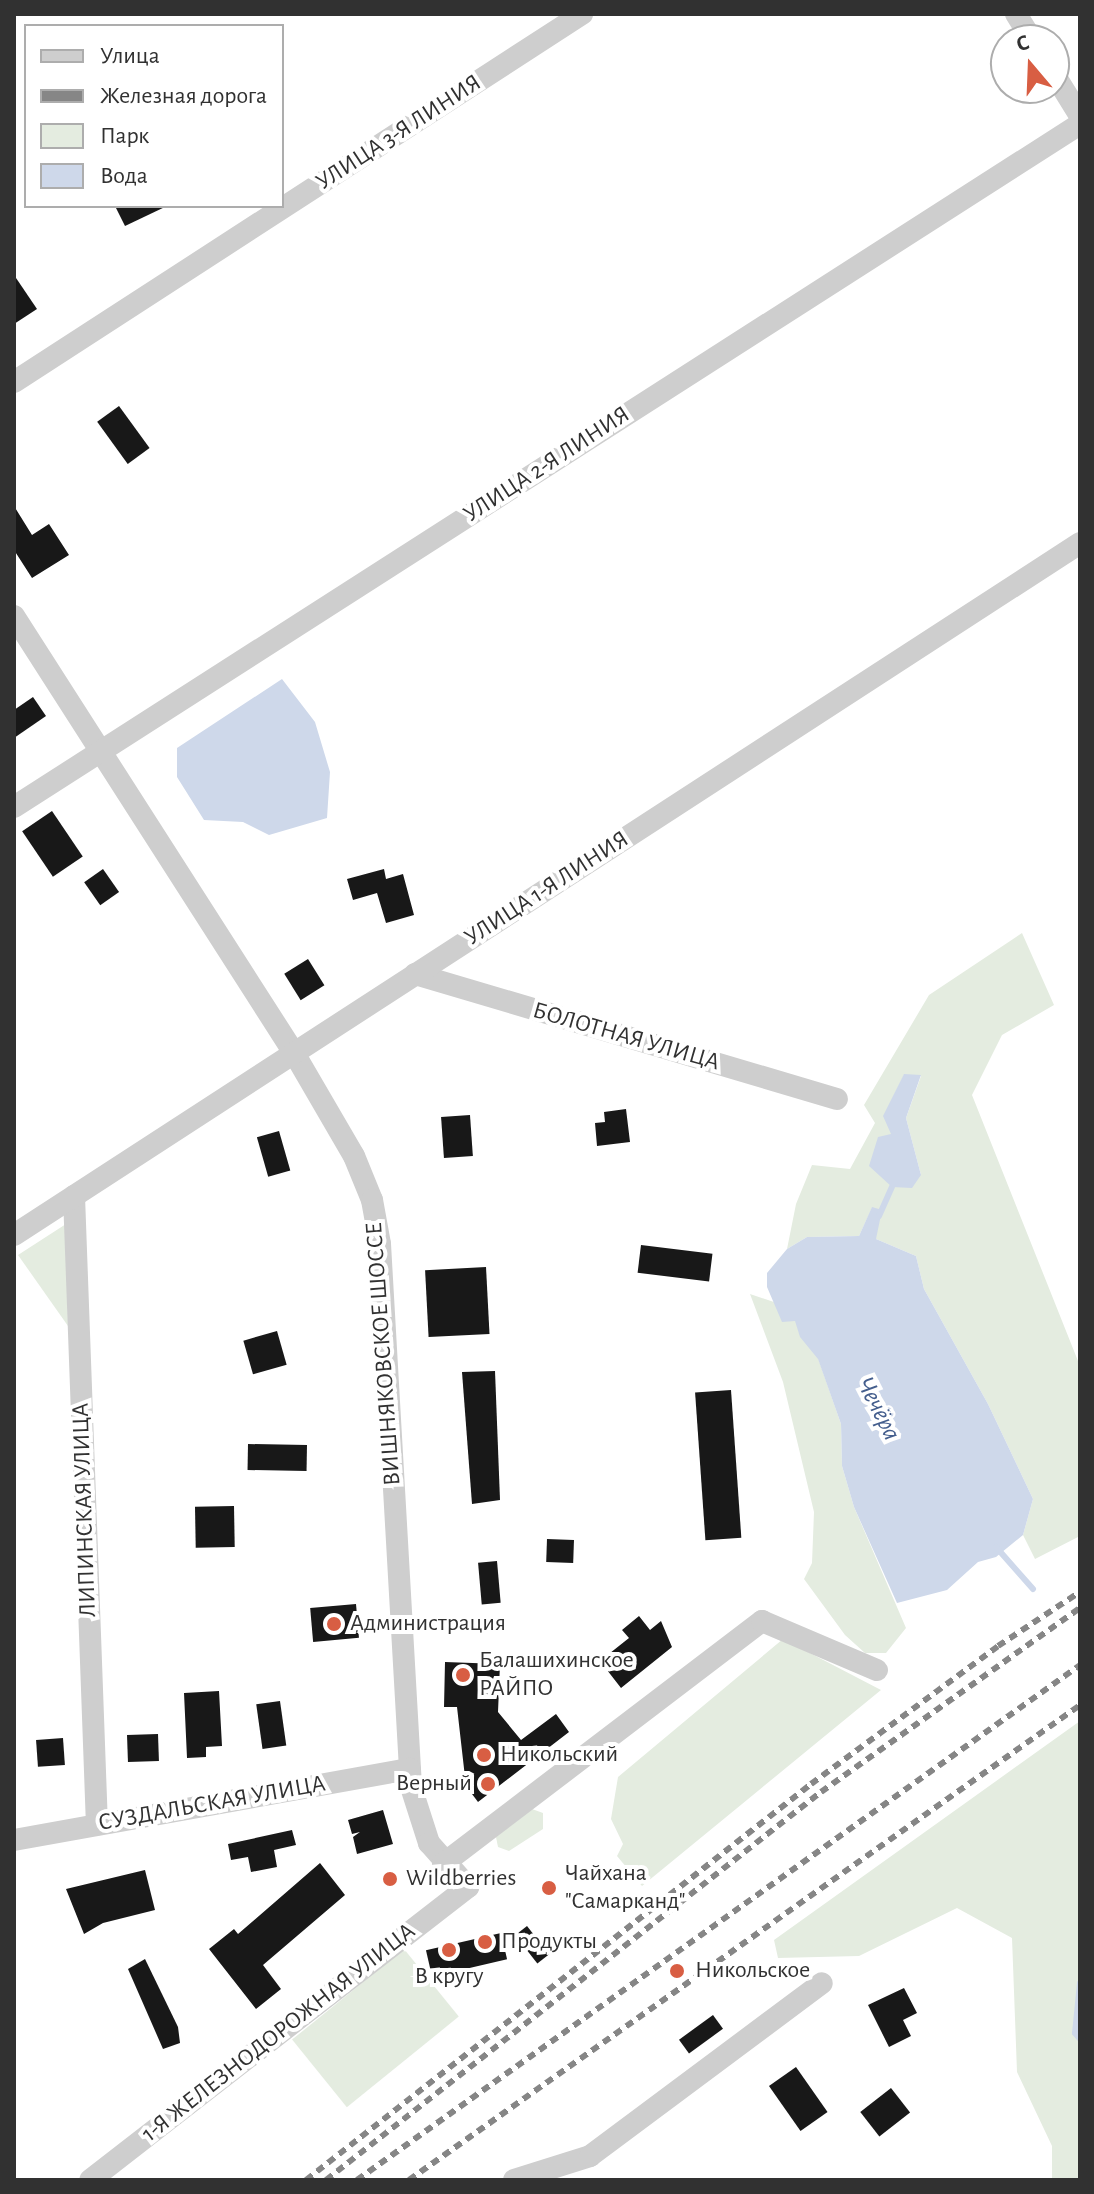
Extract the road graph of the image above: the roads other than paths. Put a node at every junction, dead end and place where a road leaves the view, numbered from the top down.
1 (582, 14) edge
2 (1080, 124) edge
3 (284, 207) edge
4 (283, 208) edge
5 (14, 382) edge
6 (1080, 543) edge
7 (14, 616) edge
8 (100, 751) junction
9 (14, 807) edge
10 (415, 974) junction
11 (294, 1053) junction
12 (837, 1099) dead end
13 (74, 1196) junction
14 (14, 1235) edge
15 (877, 1670) dead end
16 (410, 1769) junction
17 (97, 1825) junction
18 (14, 1840) edge
19 (443, 1864) junction
20 (468, 1887) joint
21 (822, 1983) dead end
22 (90, 2180) edge
23 (514, 2180) edge

1 - 3 street, УЛИЦА 3-Я ЛИНИЯ
2 - 8 street, УЛИЦА 2-Я ЛИНИЯ
4 - 5 street, УЛИЦА 3-Я ЛИНИЯ
6 - 10 street, УЛИЦА 1-Я ЛИНИЯ
7 - 8 street, ВИШНЯКОВСКОЕ ШОССЕ
8 - 9 street, УЛИЦА 2-Я ЛИНИЯ
8 - 11 street, ВИШНЯКОВСКОЕ ШОССЕ
10 - 11 street, УЛИЦА 1-Я ЛИНИЯ
10 - 12 street, БОЛОТНАЯ УЛИЦА
11 - 13 street, УЛИЦА 1-Я ЛИНИЯ
11 - 16 street, ВИШНЯКОВСКОЕ ШОССЕ
13 - 14 street, УЛИЦА 1-Я ЛИНИЯ
13 - 17 street, ЛИПИНСКАЯ УЛИЦА
15 - 19 street
16 - 17 street, СУЗДАЛЬСКАЯ УЛИЦА
16 - 19 street, ВИШНЯКОВСКОЕ ШОССЕ
17 - 18 street, СУЗДАЛЬСКАЯ УЛИЦА
19 - 20 street, ВИШНЯКОВСКОЕ ШОССЕ
20 - 22 street, 1-Я ЖЕЛЕЗНОДОРОЖНАЯ УЛИЦА
21 - 23 street

